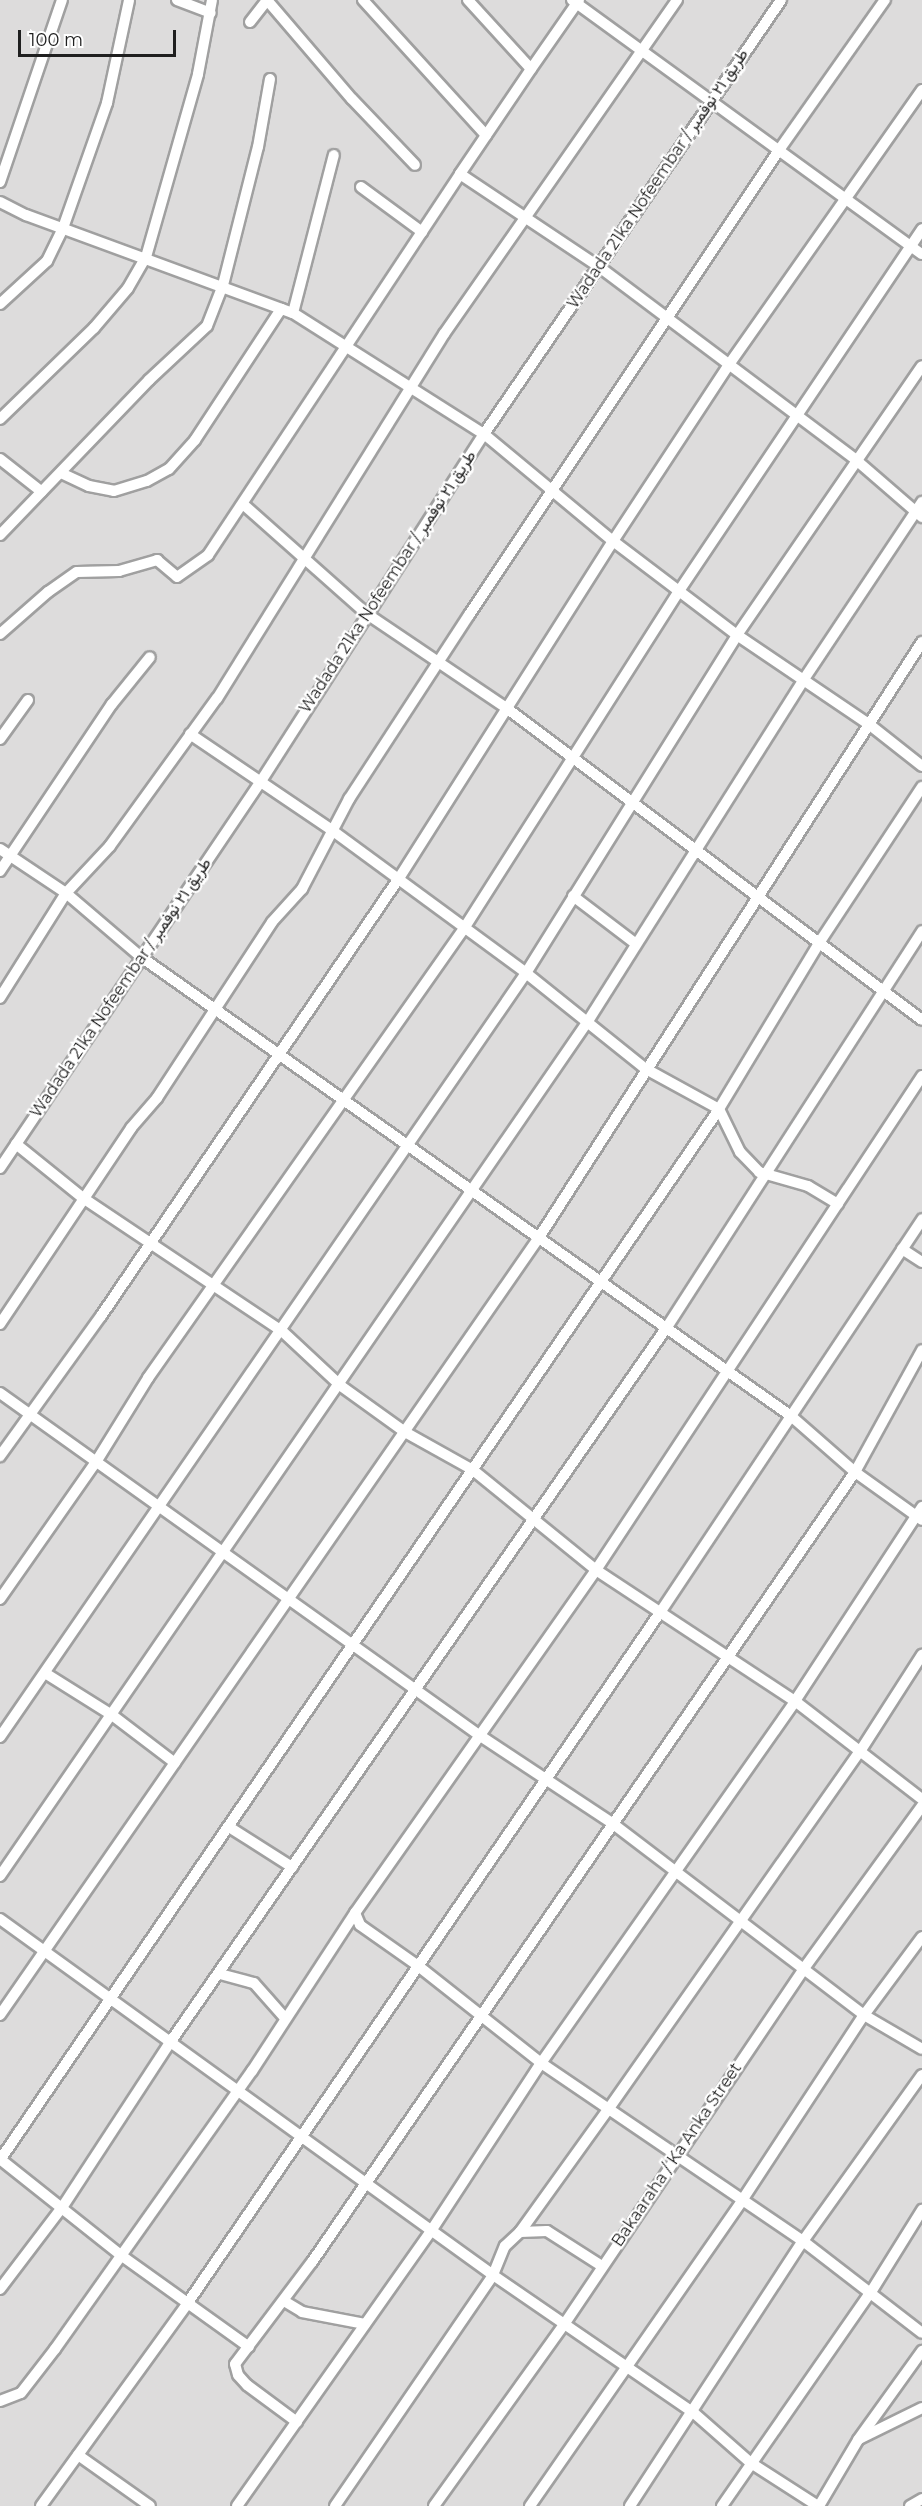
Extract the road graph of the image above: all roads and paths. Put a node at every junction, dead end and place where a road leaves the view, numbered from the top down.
1 (62, 0) edge
2 (129, 0) edge
3 (177, 0) edge
4 (212, 0) edge
5 (267, 0) edge
6 (363, 0) edge
7 (468, 0) edge
8 (678, 0) edge
9 (781, 0) edge
10 (885, 0) edge
11 (576, 1) edge
12 (211, 13) junction
13 (250, 22) dead end
14 (642, 51) junction
15 (531, 69) junction
16 (270, 79) dead end
17 (922, 90) edge
18 (712, 99) junction
19 (486, 135) junction
20 (779, 150) junction
21 (334, 155) dead end
22 (415, 165) dead end
23 (460, 174) junction
24 (0, 182) edge
25 (361, 187) dead end
26 (846, 198) junction
27 (0, 202) edge
28 (523, 219) junction
29 (63, 228) junction
30 (922, 229) edge
31 (422, 232) junction
32 (910, 245) junction
33 (922, 254) edge
34 (146, 257) junction
35 (598, 266) junction
36 (223, 285) junction
37 (0, 304) edge
38 (281, 309) junction
39 (292, 312) junction
40 (666, 319) junction
41 (348, 345) junction
42 (728, 366) junction
43 (922, 366) edge
44 (412, 386) junction
45 (794, 416) junction
46 (0, 419) edge
47 (484, 434) junction
48 (0, 459) edge
49 (855, 459) junction
50 (61, 473) junction
51 (553, 489) junction
52 (42, 492) junction
53 (922, 502) edge
54 (243, 504) junction
55 (919, 514) edge
56 (0, 535) edge
57 (613, 541) junction
58 (303, 557) junction
59 (679, 591) junction
60 (367, 614) junction
61 (0, 634) edge
62 (737, 635) junction
63 (922, 642) edge
64 (150, 657) dead end
65 (438, 663) junction
66 (804, 679) junction
67 (28, 700) dead end
68 (505, 707) junction
69 (870, 725) junction
70 (190, 734) junction
71 (0, 739) edge
72 (571, 756) junction
73 (922, 766) edge
74 (261, 781) junction
75 (922, 787) edge
76 (634, 802) junction
77 (333, 831) junction
78 (695, 850) junction
79 (5, 853) edge
80 (0, 871) edge
81 (396, 881) junction
82 (66, 893) junction
83 (573, 897) junction
84 (757, 900) junction
85 (464, 930) junction
86 (922, 931) edge
87 (634, 943) junction
88 (819, 943) junction
89 (141, 957) junction
90 (526, 973) junction
91 (883, 992) junction
92 (0, 998) edge
93 (213, 1008) junction
94 (922, 1020) edge
95 (588, 1021) junction
96 (278, 1052) junction
97 (646, 1069) junction
98 (922, 1076) edge
99 (342, 1100) junction
100 (719, 1109) junction
101 (16, 1144) junction
102 (407, 1147) junction
103 (0, 1168) edge
104 (763, 1173) junction
105 (473, 1192) junction
106 (83, 1198) junction
107 (838, 1204) junction
108 (922, 1219) edge
109 (538, 1239) junction
110 (149, 1243) junction
111 (902, 1249) junction
112 (922, 1262) edge
113 (600, 1281) junction
114 (216, 1287) junction
115 (0, 1324) edge
116 (667, 1327) junction
117 (282, 1332) junction
118 (922, 1350) edge
119 (728, 1372) junction
120 (340, 1386) junction
121 (0, 1393) edge
122 (29, 1414) junction
123 (792, 1416) junction
124 (405, 1432) junction
125 (0, 1456) edge
126 (96, 1462) junction
127 (473, 1470) junction
128 (855, 1472) junction
129 (161, 1507) junction
130 (920, 1514) edge
131 (532, 1519) junction
132 (222, 1550) junction
133 (596, 1570) junction
134 (290, 1598) junction
135 (0, 1599) edge
136 (661, 1611) junction
137 (353, 1642) junction
138 (922, 1654) edge
139 (725, 1656) junction
140 (45, 1673) junction
141 (416, 1688) junction
142 (795, 1701) junction
143 (112, 1715) junction
144 (479, 1735) junction
145 (0, 1737) edge
146 (859, 1753) junction
147 (175, 1763) junction
148 (544, 1777) junction
149 (922, 1799) edge
150 (922, 1806) edge
151 (612, 1823) junction
152 (229, 1827) junction
153 (292, 1867) junction
154 (675, 1872) junction
155 (0, 1876) edge
156 (355, 1913) junction
157 (0, 1919) edge
158 (741, 1920) junction
159 (922, 1937) edge
160 (45, 1951) junction
161 (417, 1965) junction
162 (805, 1967) junction
163 (220, 1974) junction
164 (108, 2000) junction
165 (480, 2013) junction
166 (0, 2015) edge
167 (864, 2015) junction
168 (285, 2018) junction
169 (169, 2044) junction
170 (922, 2049) edge
171 (541, 2063) junction
172 (922, 2075) edge
173 (236, 2089) junction
174 (607, 2111) junction
175 (299, 2136) junction
176 (674, 2157) junction
177 (0, 2159) edge
178 (365, 2184) junction
179 (741, 2202) junction
180 (63, 2206) junction
181 (922, 2210) edge
182 (431, 2231) junction
183 (520, 2232) junction
184 (803, 2241) junction
185 (122, 2256) junction
186 (602, 2266) junction
187 (493, 2275) junction
188 (0, 2289) edge
189 (871, 2292) junction
190 (284, 2301) junction
191 (187, 2304) junction
192 (565, 2323) junction
193 (364, 2324) junction
194 (922, 2333) edge
195 (249, 2347) junction
196 (922, 2351) edge
197 (627, 2368) junction
198 (0, 2401) edge
199 (922, 2408) edge
200 (694, 2413) junction
201 (297, 2422) junction
202 (858, 2440) junction
203 (78, 2455) junction
204 (751, 2463) junction
205 (922, 2499) edge
206 (145, 2505) edge
207 (41, 2506) edge
208 (237, 2506) edge
209 (335, 2506) edge
210 (434, 2506) edge
211 (530, 2506) edge
212 (630, 2506) edge
213 (722, 2506) edge
214 (819, 2506) edge
215 (910, 2506) edge

1 - 24 street
2 - 29 street
3 - 12 street
4 - 12 street
5 - 13 street
5 - 22 street
6 - 19 street
7 - 15 street
8 - 14 street
9 - 18 street, Wadada 21ka Nofeembar / طريق ٢١ نوفمبر
10 - 20 street
11 - 14 street
11 - 15 street
12 - 34 street
14 - 18 street
14 - 28 street
15 - 19 street
16 - 36 street
17 - 26 street
18 - 20 street
18 - 35 street, Wadada 21ka Nofeembar / طريق ٢١ نوفمبر
19 - 23 street
20 - 26 street
20 - 40 street
21 - 39 street
23 - 28 street
23 - 31 street
25 - 31 street
26 - 32 street
26 - 42 street
27 - 29 street
28 - 35 street
28 - 44 street
29 - 34 street
29 - 37 street
30 - 32 street
31 - 41 street
32 - 33 street
32 - 45 street
34 - 36 street
34 - 46 street
35 - 40 street
35 - 47 street, Wadada 21ka Nofeembar / طريق ٢١ نوفمبر
36 - 38 street
36 - 50 street
38 - 39 street
38 - 50 street
39 - 41 street
40 - 42 street
40 - 51 street
41 - 44 street
41 - 54 street
42 - 45 street
42 - 57 street
43 - 49 street
44 - 47 street
44 - 58 street
45 - 49 street
45 - 59 street
47 - 51 street
47 - 60 street, Wadada 21ka Nofeembar / طريق ٢١ نوفمبر
48 - 52 street
49 - 55 street
49 - 62 street
50 - 52 street
51 - 57 street
51 - 65 street
52 - 56 street
53 - 55 street
54 - 58 street
54 - 61 street
55 - 66 street
57 - 59 street
57 - 68 street
58 - 60 street
58 - 70 street
59 - 62 street
59 - 72 street
60 - 65 street
60 - 74 street, Wadada 21ka Nofeembar / طريق ٢١ نوفمبر
62 - 66 street
62 - 76 street
63 - 69 street
64 - 79 street
65 - 68 street
65 - 77 street
66 - 69 street
66 - 78 street
67 - 71 street
68 - 72 street
68 - 81 street
69 - 73 street
69 - 84 street
70 - 74 street
70 - 82 street
72 - 76 street
72 - 85 street
74 - 77 street
74 - 89 street, Wadada 21ka Nofeembar / طريق ٢١ نوفمبر
75 - 88 street
76 - 78 street
76 - 83 street
77 - 81 street
77 - 93 street
78 - 84 street
78 - 87 street
79 - 80 street
79 - 82 street
81 - 85 street
81 - 96 street
82 - 89 street
82 - 92 street
83 - 87 street
83 - 90 street
84 - 88 street
84 - 97 street
85 - 90 street
85 - 99 street
86 - 91 street
87 - 95 street
88 - 91 street
88 - 100 street
89 - 93 street
89 - 101 street, Wadada 21ka Nofeembar / طريق ٢١ نوفمبر
90 - 95 street
90 - 102 street
91 - 94 street
91 - 104 street
93 - 96 street
93 - 106 street
95 - 97 street
95 - 105 street
96 - 99 street
96 - 110 street
97 - 100 street
97 - 109 street
98 - 107 street
99 - 102 street
99 - 114 street
100 - 104 street
100 - 113 street
101 - 103 street, Wadada 21ka Nofeembar / طريق ٢١ نوفمبر
101 - 106 street
102 - 105 street
102 - 117 street
104 - 107 street
104 - 116 street
105 - 109 street
105 - 120 street
106 - 110 street
106 - 115 street
107 - 119 street
108 - 111 street
109 - 113 street
109 - 124 street
110 - 114 street
110 - 122 street
111 - 112 street
111 - 123 street
113 - 116 street
113 - 127 street
114 - 117 street
114 - 126 street
116 - 119 street
116 - 131 street
117 - 120 street
117 - 129 street
118 - 128 street
119 - 123 street
119 - 133 street
120 - 124 street
120 - 132 street
121 - 122 street
122 - 125 street
122 - 126 street
123 - 128 street
123 - 136 street
124 - 127 street
124 - 134 street
126 - 129 street
126 - 135 street
127 - 131 street
127 - 137 street
128 - 130 street
128 - 139 street
129 - 132 street
129 - 140 street
130 - 142 street
131 - 133 street
131 - 141 street
132 - 134 street
132 - 143 street
133 - 136 street
133 - 144 street
134 - 137 street
134 - 147 street
136 - 139 street
136 - 148 street
137 - 141 street
137 - 152 street
138 - 146 street
139 - 142 street
139 - 151 street
140 - 143 street
140 - 145 street
141 - 144 street
141 - 153 street
142 - 146 street
142 - 154 street
143 - 147 street
143 - 155 street
144 - 148 street
144 - 156 street
146 - 149 street
146 - 158 street
147 - 160 street
148 - 151 street
148 - 161 street
150 - 162 street, Bakaaraha / Ka Anka Street
151 - 154 street
151 - 165 street
152 - 153 street
152 - 164 street
153 - 163 street
154 - 158 street
154 - 171 street
156 - 161 street
156 - 168 street
157 - 160 street
158 - 162 street
158 - 174 street
159 - 167 street
160 - 164 street
160 - 166 street
161 - 165 street
161 - 175 street
162 - 167 street
162 - 176 street, Bakaaraha / Ka Anka Street
163 - 168 street
163 - 169 street
164 - 169 street
164 - 177 street
165 - 171 street
165 - 178 street
167 - 170 street
167 - 179 street
168 - 173 street
169 - 173 street
169 - 180 street
171 - 174 street
171 - 182 street
172 - 184 street
173 - 175 street
173 - 185 street
174 - 176 street
174 - 183 street
175 - 178 street
175 - 191 street
176 - 179 street
176 - 186 street, Bakaaraha / Ka Anka Street
177 - 180 street
178 - 182 street
178 - 190 street
179 - 184 street
179 - 197 street
180 - 185 street
180 - 188 street
181 - 189 street
182 - 187 street
182 - 193 street
183 - 186 street
183 - 187 street
184 - 189 street
184 - 200 street
185 - 191 street
185 - 198 street
186 - 192 street, Bakaaraha / Ka Anka Street
187 - 192 street
187 - 209 street
189 - 194 street
189 - 204 street
190 - 193 street
190 - 195 street
191 - 195 street
191 - 203 street
192 - 197 street
192 - 210 street, Bakaaraha / Ka Anka Street
193 - 201 street
195 - 201 street
196 - 202 street
197 - 200 street
197 - 211 street
199 - 202 street
200 - 204 street
200 - 212 street
201 - 208 street
202 - 214 street
203 - 206 street
203 - 207 street
204 - 213 street
204 - 214 street
205 - 215 street

